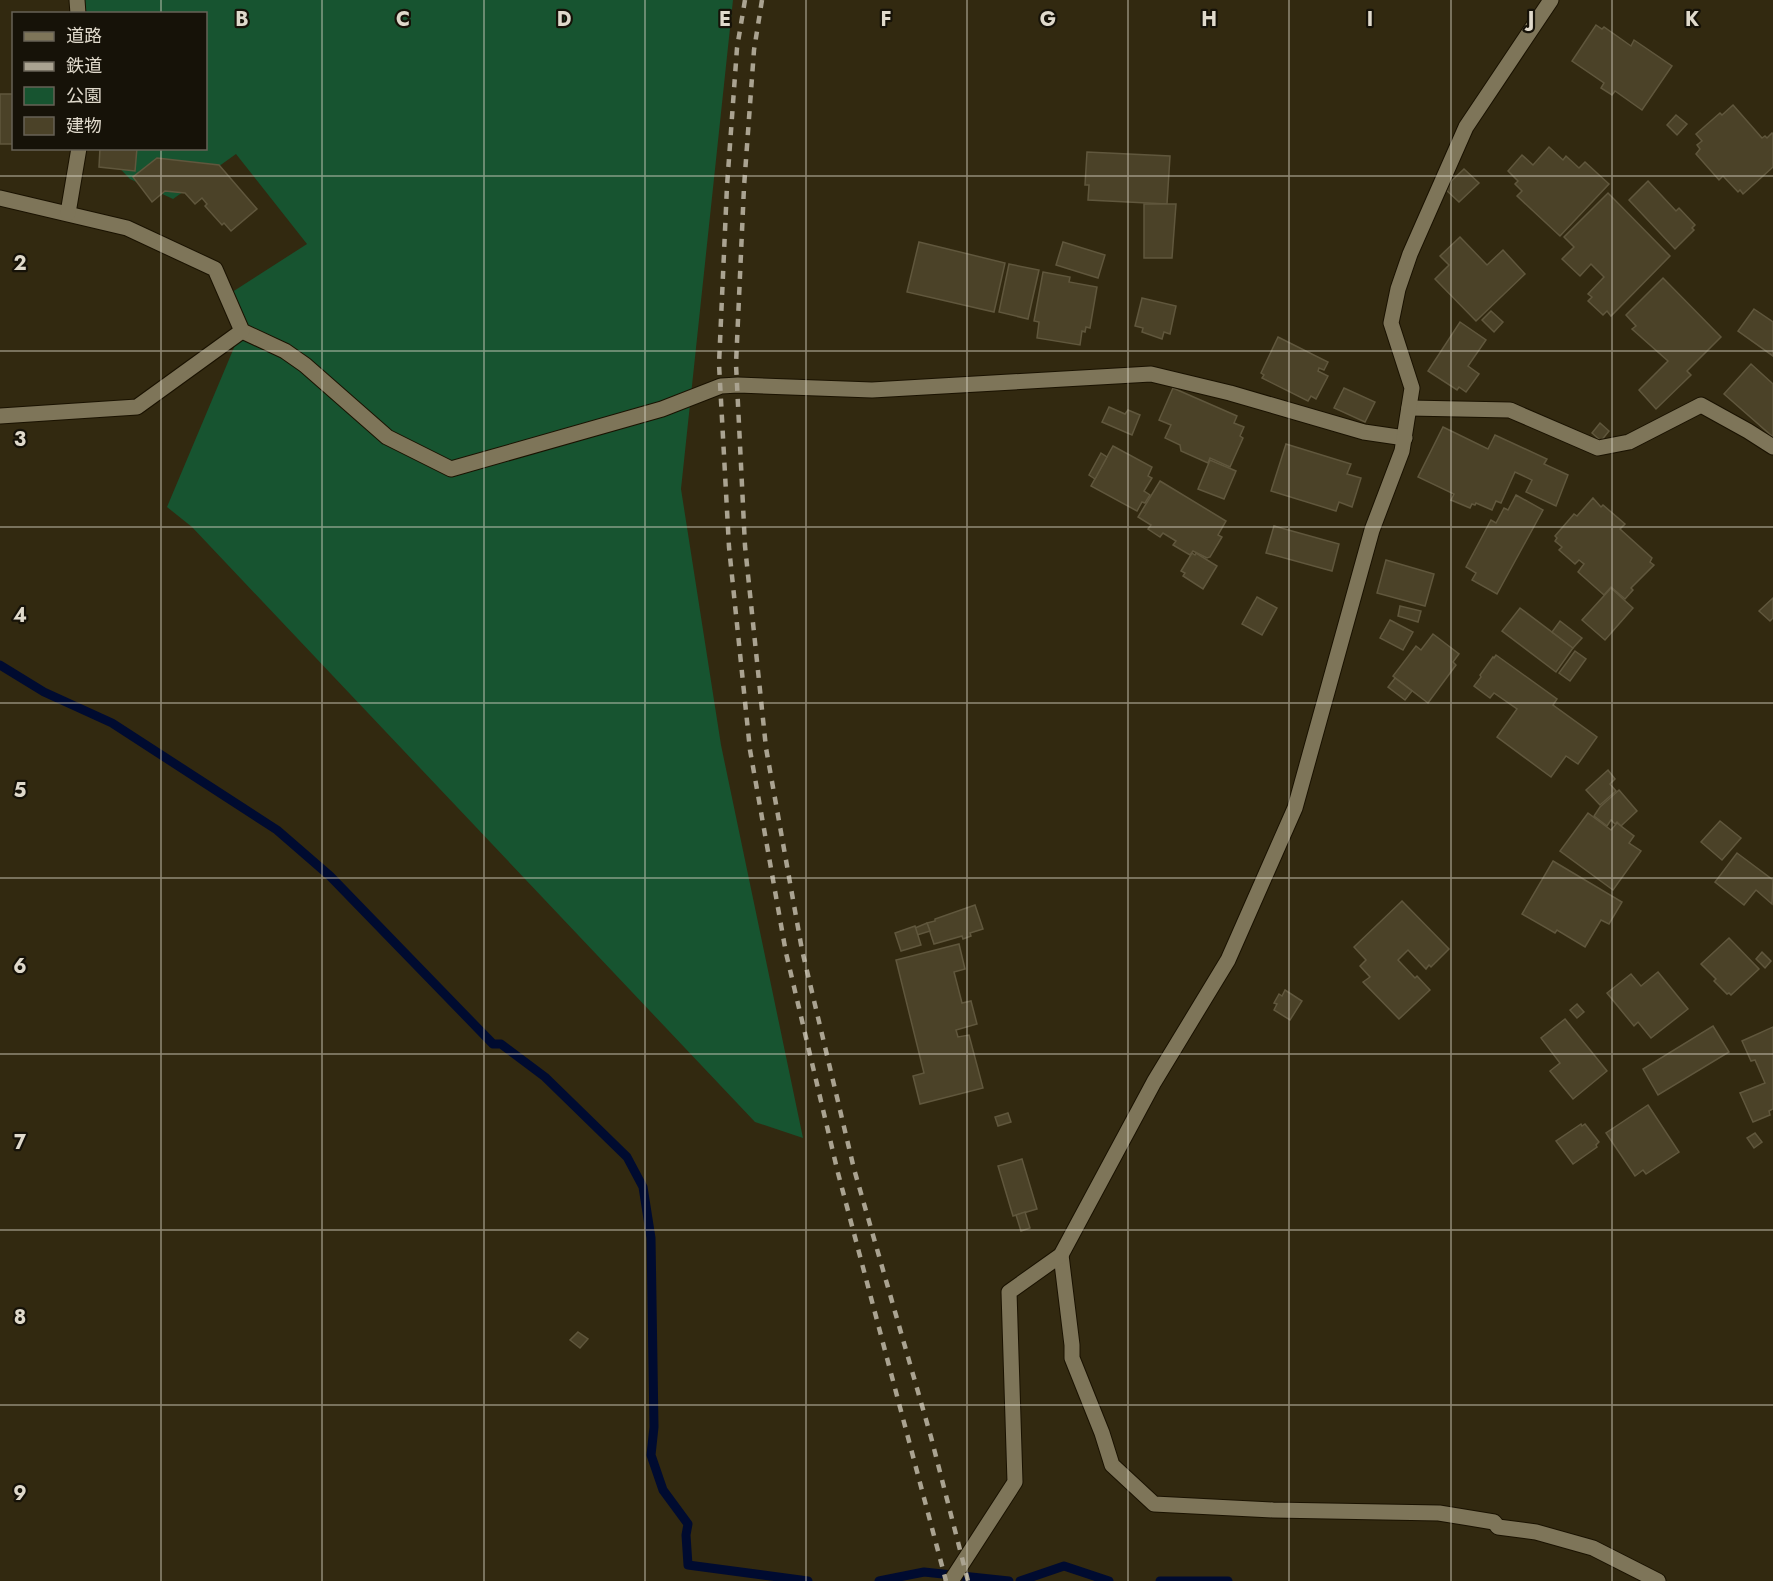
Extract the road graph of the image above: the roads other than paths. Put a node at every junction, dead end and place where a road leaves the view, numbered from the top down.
1 (1551, 0) edge
2 (79, 150) edge
3 (0, 198) edge
4 (68, 213) junction
5 (242, 331) junction
6 (1409, 408) junction
7 (0, 416) edge
8 (1405, 438) junction
9 (1773, 447) edge
10 (1061, 1255) junction
11 (951, 1581) edge
12 (1658, 1581) edge

1 - 6 street
2 - 4 street
3 - 4 street
4 - 5 street
5 - 7 street
5 - 8 street
6 - 8 street
6 - 9 street
8 - 10 street
10 - 11 street
10 - 12 street

